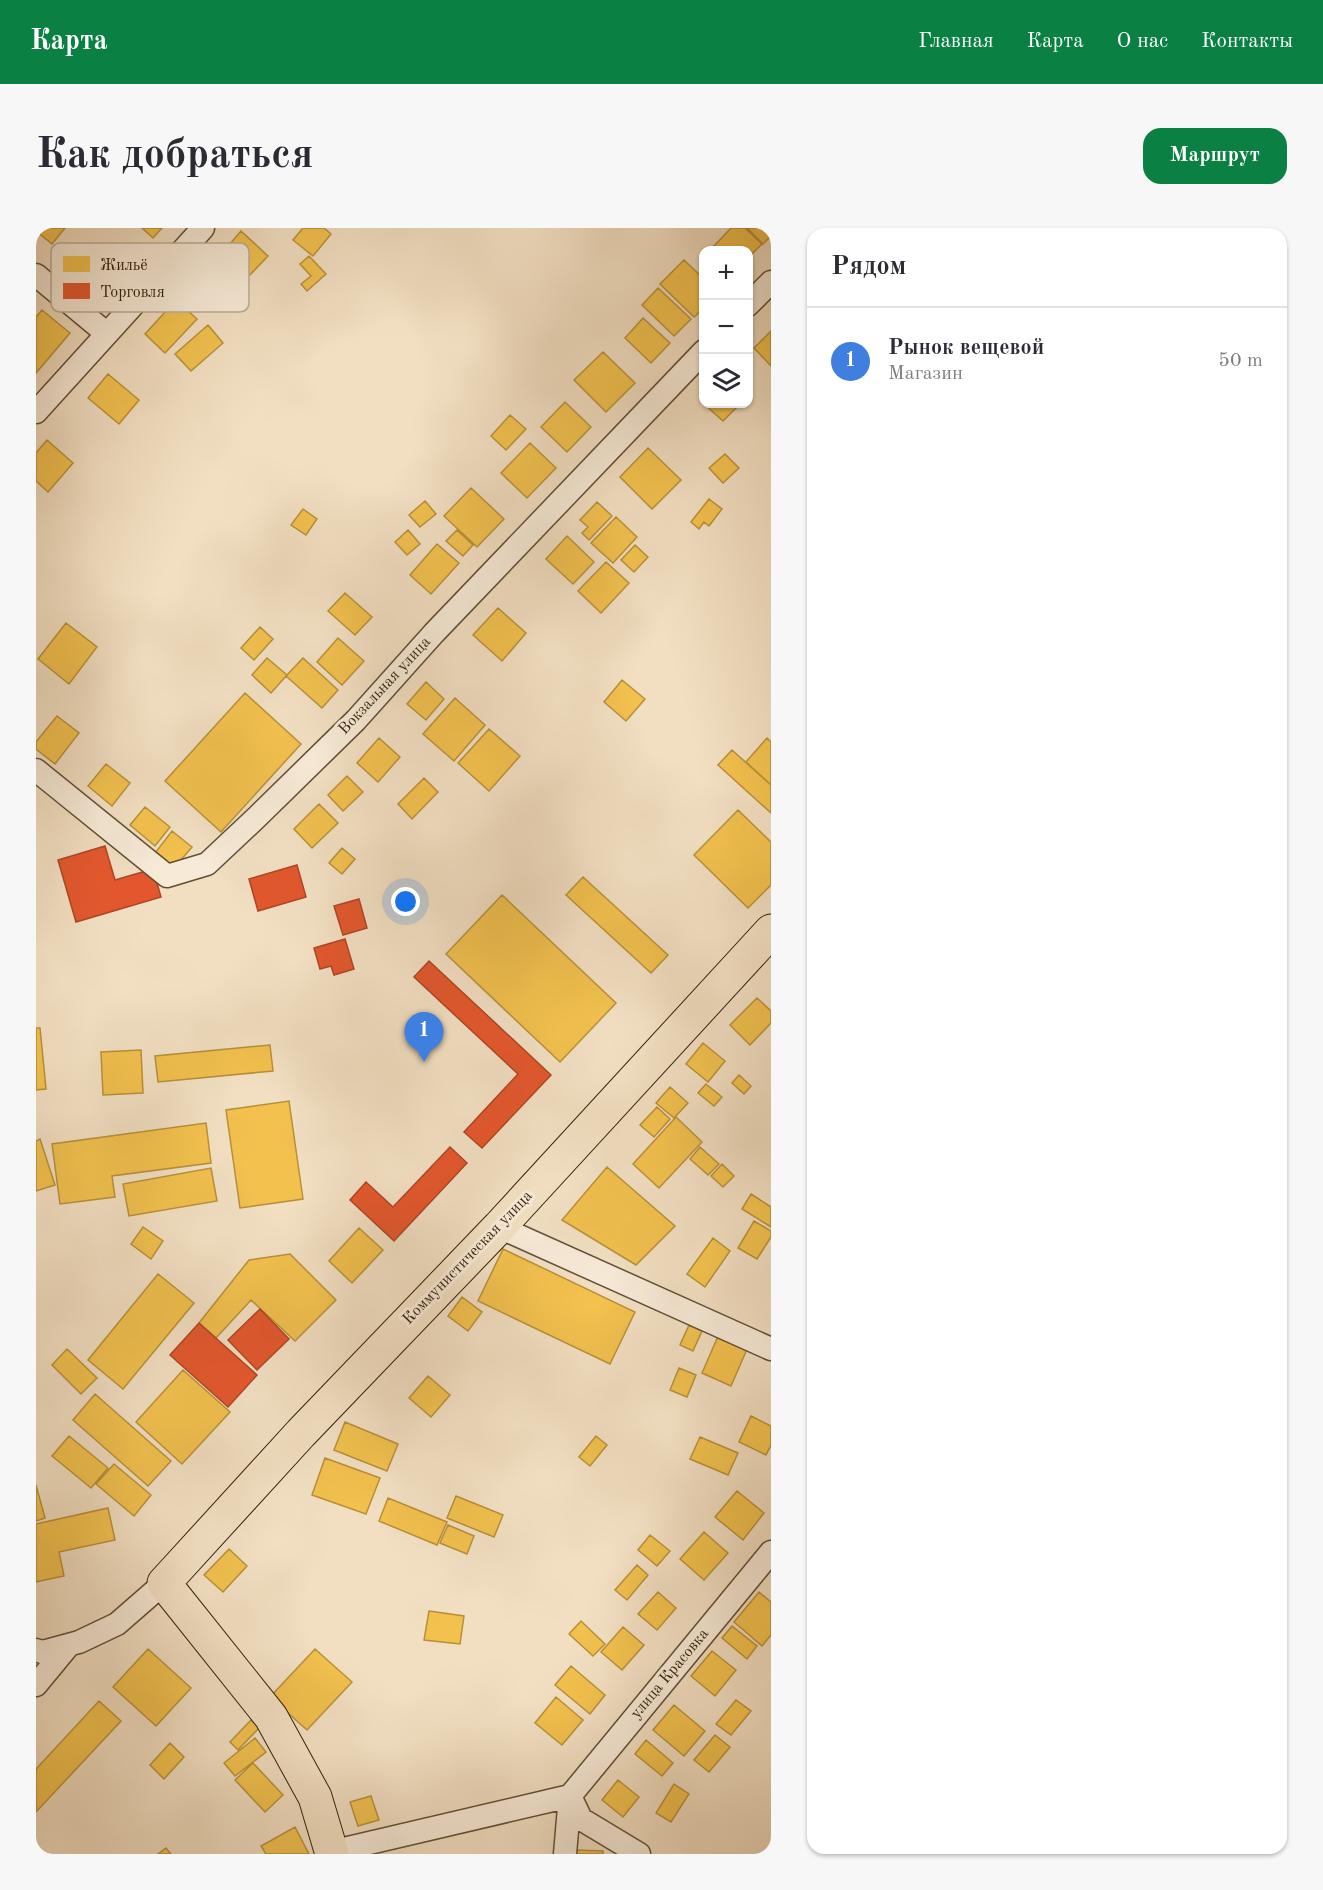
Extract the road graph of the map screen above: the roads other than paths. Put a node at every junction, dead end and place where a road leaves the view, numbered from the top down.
1 (203, 228) edge
2 (189, 243) edge
3 (36, 275) edge
4 (771, 282) edge
5 (51, 287) edge
6 (753, 300) edge
7 (81, 312) edge
8 (125, 312) edge
9 (106, 333) junction
10 (701, 354) edge
11 (36, 412) edge
12 (36, 770) edge
13 (771, 932) edge
14 (499, 1227) junction
15 (771, 1349) edge
16 (771, 1552) edge
17 (164, 1583) junction
18 (69, 1645) junction
19 (36, 1650) edge
20 (36, 1685) edge
21 (570, 1796) junction
22 (332, 1853) edge
23 (565, 1854) edge
24 (639, 1854) edge

1 - 2 street
3 - 5 street
4 - 6 street
7 - 9 street
8 - 9 street
9 - 11 street
10 - 12 street, Вокзальная улица
13 - 14 main road, Коммунистическая улица
14 - 15 street
14 - 17 main road, Коммунистическая улица
16 - 21 street, улица Красовка
17 - 18 street
17 - 22 main road
18 - 19 street
18 - 20 street
21 - 22 street
21 - 23 street
21 - 24 street

